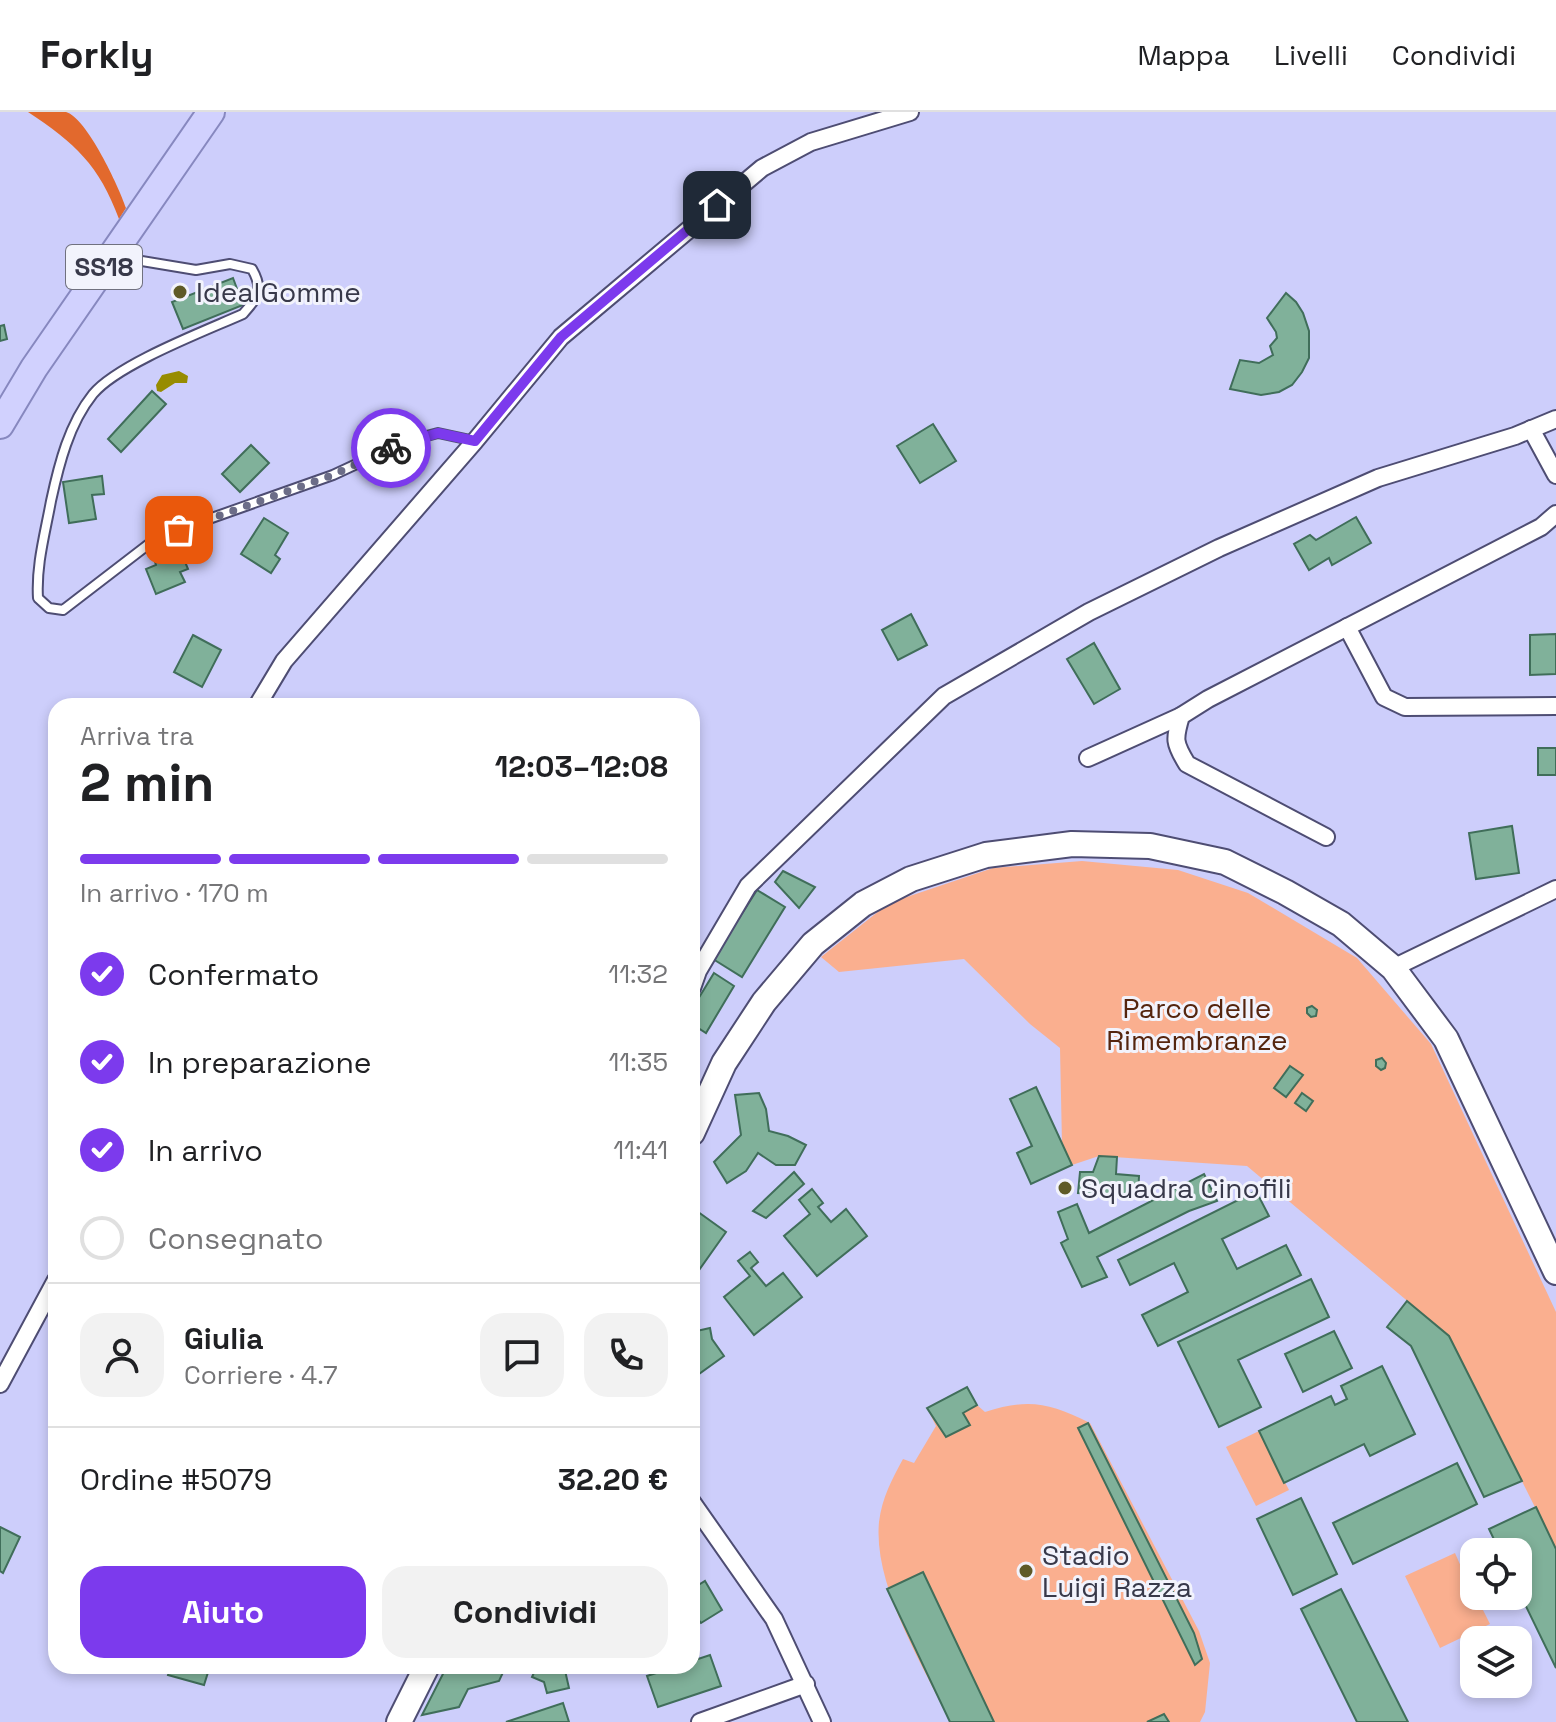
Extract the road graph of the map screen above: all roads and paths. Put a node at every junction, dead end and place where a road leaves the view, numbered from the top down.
1 (211, 112) edge
2 (910, 112) edge
3 (112, 256) junction
4 (1556, 419) edge
5 (0, 425) edge
6 (1531, 429) junction
7 (475, 441) junction
8 (1556, 475) edge
9 (1556, 514) edge
10 (1347, 627) junction
11 (262, 698) edge
12 (1556, 706) edge
13 (1181, 716) junction
14 (1088, 758) dead end
15 (1326, 837) dead end
16 (1556, 889) edge
17 (700, 968) edge
18 (1393, 968) junction
19 (700, 1116) edge
20 (1555, 1268) edge
21 (48, 1295) edge
22 (0, 1384) edge
23 (700, 1513) edge
24 (423, 1674) edge
25 (806, 1684) junction
26 (399, 1722) edge
27 (700, 1722) edge
28 (822, 1722) edge

1 - 3 main road, SS18
2 - 7 street
3 - 5 main road, SS18
3 - 7 lane
4 - 6 street
6 - 8 street
6 - 17 street
7 - 11 street
9 - 10 street
10 - 12 street
10 - 13 street
13 - 14 street
13 - 15 street
16 - 18 street
18 - 19 main road
18 - 20 main road
21 - 22 street
23 - 25 street
24 - 26 main road
25 - 27 street
25 - 28 street

